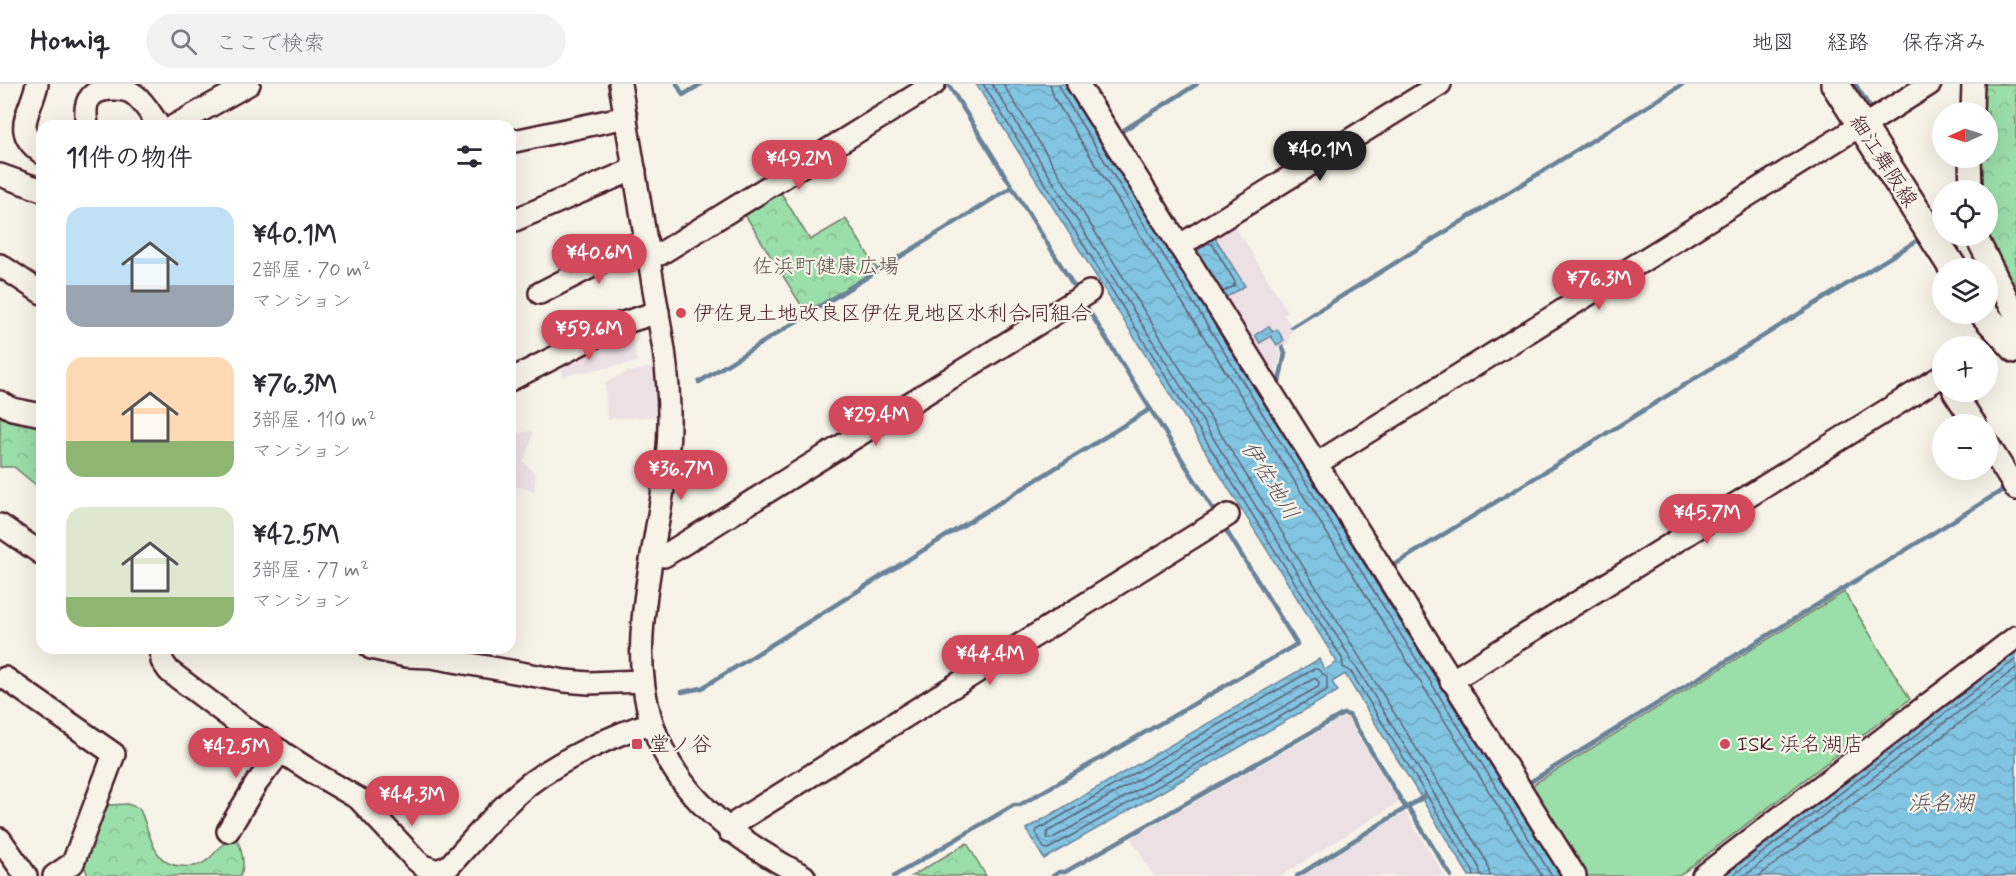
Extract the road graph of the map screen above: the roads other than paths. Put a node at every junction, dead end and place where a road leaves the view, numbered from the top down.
1 (37, 84) edge
2 (249, 84) edge
3 (620, 84) edge
4 (934, 84) edge
5 (1078, 84) edge
6 (1440, 84) edge
7 (1834, 84) edge
8 (1930, 84) edge
9 (1973, 84) edge
10 (1972, 102) edge
11 (626, 117) junction
12 (87, 120) edge
13 (154, 120) edge
14 (185, 120) edge
15 (1862, 126) junction
16 (516, 141) edge
17 (36, 148) edge
18 (635, 171) junction
19 (0, 176) edge
20 (36, 188) edge
21 (516, 219) edge
22 (1179, 246) junction
23 (1981, 246) edge
24 (648, 250) junction
25 (1947, 258) edge
26 (0, 265) edge
27 (36, 289) edge
28 (1089, 292) dead end
29 (540, 293) dead end
30 (658, 312) junction
31 (1998, 335) edge
32 (516, 377) edge
33 (1932, 382) edge
34 (0, 402) edge
35 (36, 414) edge
36 (1998, 460) edge
37 (1316, 464) junction
38 (2016, 489) edge
39 (1228, 515) dead end
40 (0, 525) edge
41 (36, 550) edge
42 (653, 554) junction
43 (2016, 637) edge
44 (161, 654) edge
45 (396, 654) edge
46 (5, 678) dead end
47 (643, 681) junction
48 (1451, 681) junction
49 (652, 723) junction
50 (281, 751) junction
51 (228, 831) dead end
52 (729, 831) junction
53 (0, 839) edge
54 (26, 876) edge
55 (54, 876) edge
56 (804, 876) edge
57 (1575, 876) edge
58 (1703, 876) edge

1 - 17 street
2 - 14 street
3 - 11 street
4 - 24 street
5 - 22 street
6 - 22 street
7 - 15 main road, 細江舞阪線
8 - 15 street
9 - 10 street
11 - 16 street
11 - 18 street
12 - 13 street
15 - 25 main road, 細江舞阪線
15 - 37 street
18 - 21 street
18 - 24 street
19 - 20 street
22 - 37 street
23 - 31 street
24 - 29 street
24 - 30 street
26 - 27 street
28 - 42 street
30 - 32 street
30 - 42 street
33 - 48 street
34 - 35 street
36 - 38 street
37 - 48 street
39 - 52 street
40 - 41 street
42 - 47 street
43 - 58 street
44 - 50 street
45 - 47 street
46 - 55 street
47 - 49 street
48 - 57 street
49 - 50 street
49 - 52 street
50 - 51 street
52 - 56 street
53 - 54 street

